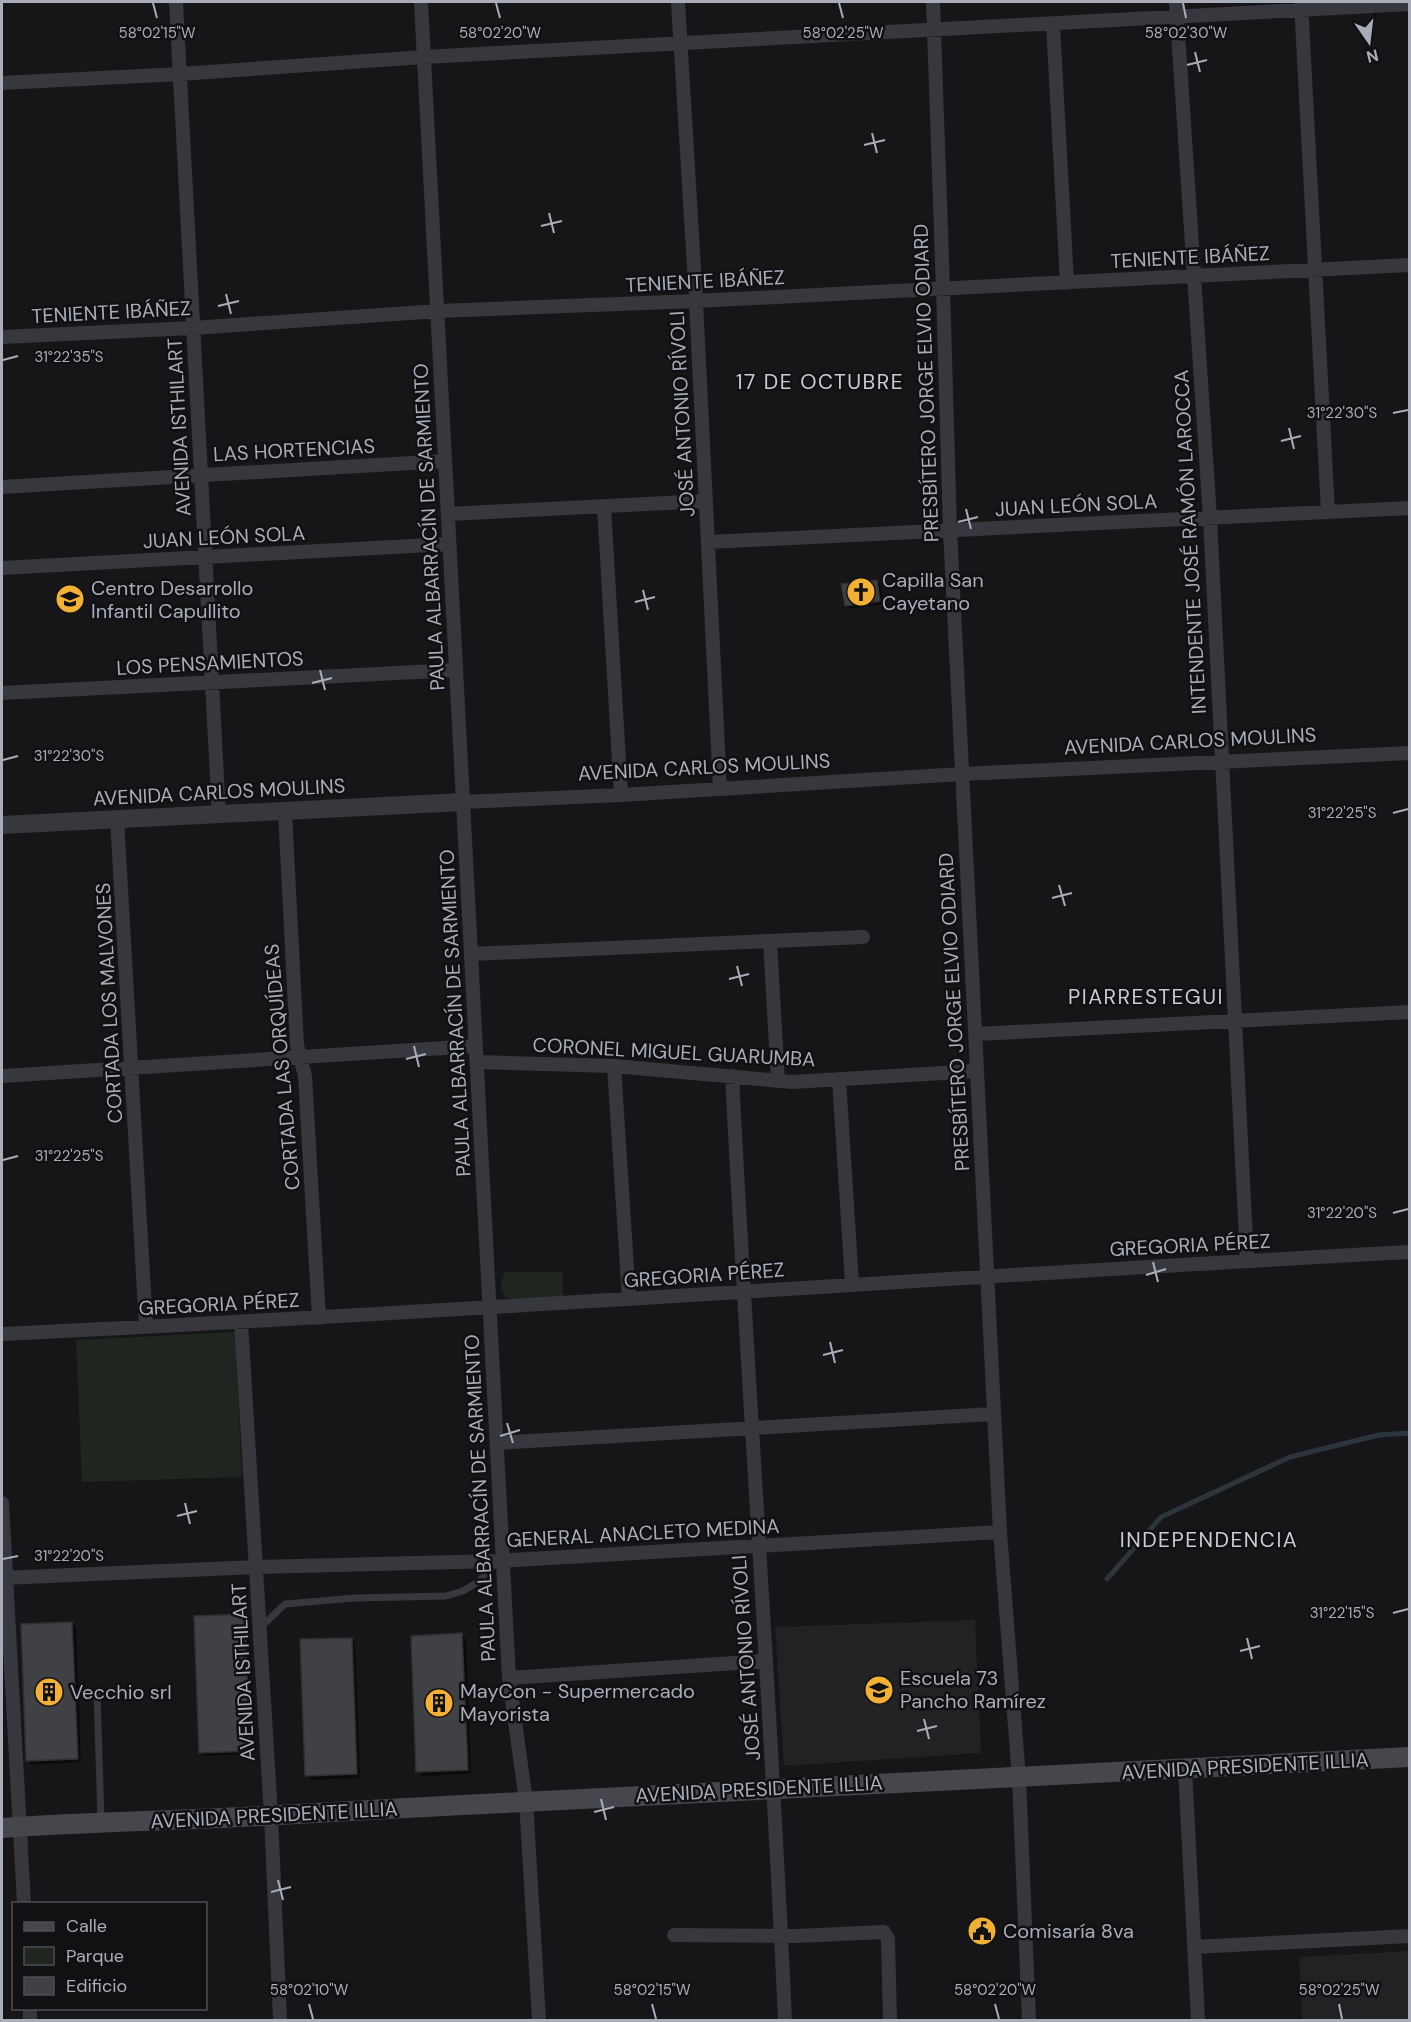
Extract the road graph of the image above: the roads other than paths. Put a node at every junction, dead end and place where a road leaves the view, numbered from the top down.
1 (176, 2) edge
2 (421, 2) edge
3 (678, 2) edge
4 (933, 2) edge
5 (1176, 2) edge
6 (1410, 4) edge
7 (1301, 6) edge
8 (1177, 18) junction
9 (1053, 24) junction
10 (934, 30) junction
11 (681, 45) junction
12 (424, 57) junction
13 (180, 74) junction
14 (2, 83) edge
15 (1410, 265) edge
16 (1315, 270) junction
17 (1194, 276) junction
18 (1067, 283) junction
19 (943, 288) junction
20 (696, 301) junction
21 (438, 311) junction
22 (193, 328) junction
23 (2, 336) edge
24 (445, 461) junction
25 (201, 476) junction
26 (2, 488) edge
27 (706, 501) junction
28 (604, 507) junction
29 (1410, 508) edge
30 (1328, 512) junction
31 (448, 514) junction
32 (1210, 518) junction
33 (950, 530) junction
34 (708, 542) junction
35 (449, 544) junction
36 (206, 558) junction
37 (2, 568) edge
38 (456, 670) junction
39 (212, 682) junction
40 (2, 693) edge
41 (1410, 753) edge
42 (1222, 763) junction
43 (962, 774) junction
44 (720, 789) junction
45 (621, 795) junction
46 (463, 802) junction
47 (285, 812) junction
48 (219, 815) junction
49 (117, 819) junction
50 (2, 825) edge
51 (863, 937) dead end
52 (770, 941) junction
53 (471, 954) junction
54 (1410, 1011) edge
55 (1236, 1020) junction
56 (976, 1034) junction
57 (476, 1046) junction
58 (300, 1056) junction
59 (477, 1062) junction
60 (132, 1066) junction
61 (614, 1066) junction
62 (977, 1071) junction
63 (2, 1076) edge
64 (732, 1076) junction
65 (839, 1079) junction
66 (778, 1081) junction
67 (1410, 1252) edge
68 (1247, 1261) junction
69 (986, 1276) junction
70 (852, 1284) junction
71 (743, 1292) junction
72 (629, 1299) junction
73 (490, 1308) junction
74 (319, 1318) junction
75 (241, 1322) junction
76 (146, 1327) junction
77 (2, 1334) edge
78 (993, 1414) junction
79 (752, 1428) junction
80 (497, 1443) junction
81 (2, 1503) edge
82 (1000, 1532) junction
83 (758, 1545) junction
84 (500, 1561) junction
85 (257, 1567) junction
86 (4, 1578) edge
87 (260, 1628) junction
88 (766, 1661) junction
89 (509, 1678) junction
90 (97, 1692) dead end
91 (1410, 1757) edge
92 (1185, 1769) junction
93 (1019, 1778) junction
94 (774, 1788) junction
95 (526, 1801) junction
96 (271, 1816) junction
97 (101, 1823) junction
98 (11, 1827) edge
99 (24, 1902) edge
100 (674, 1935) dead end
101 (781, 1936) junction
102 (1410, 1936) edge
103 (1194, 1947) junction
104 (280, 2020) edge
105 (539, 2020) edge
106 (784, 2020) edge
107 (890, 2020) edge
108 (1029, 2020) edge
109 (1198, 2020) edge

1 - 13 street, AVENIDA ISTHILART
2 - 12 street, PAULA ALBARRACÍN DE SARMIENTO
3 - 11 street, JOSÉ ANTONIO RÍVOLI
4 - 10 street, PRESBÍTERO JORGE ELVIO ODIARD
5 - 8 street, INTENDENTE JOSÉ RAMÓN LAROCCA
6 - 7 street
7 - 8 street
7 - 16 street
8 - 9 street
8 - 17 street, INTENDENTE JOSÉ RAMÓN LAROCCA
9 - 10 street
9 - 18 street
10 - 11 street
10 - 19 street, PRESBÍTERO JORGE ELVIO ODIARD
11 - 12 street
11 - 20 street, JOSÉ ANTONIO RÍVOLI
12 - 13 street
12 - 21 street, PAULA ALBARRACÍN DE SARMIENTO
13 - 14 street
13 - 22 street, AVENIDA ISTHILART
15 - 16 street, TENIENTE IBÁÑEZ
16 - 17 street, TENIENTE IBÁÑEZ
16 - 30 street
17 - 18 street, TENIENTE IBÁÑEZ
17 - 32 street, INTENDENTE JOSÉ RAMÓN LAROCCA
18 - 19 street, TENIENTE IBÁÑEZ
19 - 20 street, TENIENTE IBÁÑEZ
19 - 33 street, PRESBÍTERO JORGE ELVIO ODIARD
20 - 21 street, TENIENTE IBÁÑEZ
20 - 27 street, JOSÉ ANTONIO RÍVOLI
21 - 22 street, TENIENTE IBÁÑEZ
21 - 24 street, PAULA ALBARRACÍN DE SARMIENTO
22 - 23 street, TENIENTE IBÁÑEZ
22 - 25 street, AVENIDA ISTHILART
24 - 25 street, LAS HORTENCIAS
24 - 31 street, PAULA ALBARRACÍN DE SARMIENTO
25 - 26 street, LAS HORTENCIAS
25 - 36 street, AVENIDA ISTHILART
27 - 28 street
27 - 34 street, JOSÉ ANTONIO RÍVOLI
28 - 31 street
28 - 45 street
29 - 30 street, JUAN LEÓN SOLA
30 - 32 street, JUAN LEÓN SOLA
31 - 35 street, PAULA ALBARRACÍN DE SARMIENTO
32 - 33 street, JUAN LEÓN SOLA
32 - 42 street, INTENDENTE JOSÉ RAMÓN LAROCCA
33 - 34 street, JUAN LEÓN SOLA
33 - 43 street, PRESBÍTERO JORGE ELVIO ODIARD
34 - 44 street, JOSÉ ANTONIO RÍVOLI
35 - 36 street, JUAN LEÓN SOLA
35 - 38 street, PAULA ALBARRACÍN DE SARMIENTO
36 - 37 street, JUAN LEÓN SOLA
36 - 39 street, AVENIDA ISTHILART
38 - 39 street, LOS PENSAMIENTOS
38 - 46 street, PAULA ALBARRACÍN DE SARMIENTO
39 - 40 street, LOS PENSAMIENTOS
39 - 48 street, AVENIDA ISTHILART
41 - 42 street, AVENIDA CARLOS MOULINS
42 - 43 street, AVENIDA CARLOS MOULINS
42 - 55 street, INTENDENTE JOSÉ RAMÓN LAROCCA
43 - 44 street, AVENIDA CARLOS MOULINS
43 - 56 street, PRESBÍTERO JORGE ELVIO ODIARD
44 - 45 street, AVENIDA CARLOS MOULINS
45 - 46 street, AVENIDA CARLOS MOULINS
46 - 47 street, AVENIDA CARLOS MOULINS
46 - 53 street, PAULA ALBARRACÍN DE SARMIENTO
47 - 48 street, AVENIDA CARLOS MOULINS
47 - 58 street, CORTADA LAS ORQUÍDEAS
48 - 49 street, AVENIDA CARLOS MOULINS
49 - 50 street, AVENIDA CARLOS MOULINS
49 - 60 street, CORTADA LOS MALVONES
51 - 52 street
52 - 53 street
52 - 66 street
53 - 57 street, PAULA ALBARRACÍN DE SARMIENTO
54 - 55 street
55 - 56 street
55 - 68 street, INTENDENTE JOSÉ RAMÓN LAROCCA
56 - 62 street, PRESBÍTERO JORGE ELVIO ODIARD
57 - 58 street
57 - 59 street, PAULA ALBARRACÍN DE SARMIENTO
58 - 60 street
58 - 74 street, CORTADA LAS ORQUÍDEAS
59 - 61 street, CORONEL MIGUEL GUARUMBA
59 - 73 street, PAULA ALBARRACÍN DE SARMIENTO
60 - 63 street
60 - 76 street, CORTADA LOS MALVONES
61 - 64 street, CORONEL MIGUEL GUARUMBA
61 - 72 street
62 - 65 street, CORONEL MIGUEL GUARUMBA
62 - 69 street, PRESBÍTERO JORGE ELVIO ODIARD
64 - 66 street, CORONEL MIGUEL GUARUMBA
64 - 71 street, JOSÉ ANTONIO RÍVOLI
65 - 66 street, CORONEL MIGUEL GUARUMBA
65 - 70 street
67 - 68 street, GREGORIA PÉREZ
68 - 69 street, GREGORIA PÉREZ
69 - 70 street, GREGORIA PÉREZ
69 - 78 street, PRESBÍTERO JORGE ELVIO ODIARD
70 - 71 street, GREGORIA PÉREZ
71 - 72 street, GREGORIA PÉREZ
71 - 79 street, JOSÉ ANTONIO RÍVOLI
72 - 73 street, GREGORIA PÉREZ
73 - 74 street, GREGORIA PÉREZ
73 - 80 street, PAULA ALBARRACÍN DE SARMIENTO
74 - 75 street, GREGORIA PÉREZ
75 - 76 street, GREGORIA PÉREZ
75 - 85 street, AVENIDA ISTHILART
76 - 77 street, GREGORIA PÉREZ
78 - 79 street
78 - 82 street, PRESBÍTERO JORGE ELVIO ODIARD
79 - 80 street
79 - 83 street, JOSÉ ANTONIO RÍVOLI
80 - 84 street, PAULA ALBARRACÍN DE SARMIENTO
81 - 86 street
82 - 83 street, GENERAL ANACLETO MEDINA
82 - 93 street, PRESBÍTERO JORGE ELVIO ODIARD
83 - 84 street, GENERAL ANACLETO MEDINA
83 - 88 street, JOSÉ ANTONIO RÍVOLI
84 - 85 street, GENERAL ANACLETO MEDINA
84 - 87 lane
84 - 89 street, PAULA ALBARRACÍN DE SARMIENTO
85 - 86 street, GENERAL ANACLETO MEDINA
85 - 87 street, AVENIDA ISTHILART
86 - 98 street
87 - 96 street, AVENIDA ISTHILART
88 - 89 street
88 - 94 street, JOSÉ ANTONIO RÍVOLI
89 - 95 street, PAULA ALBARRACÍN DE SARMIENTO
90 - 97 lane
91 - 92 main road, AVENIDA PRESIDENTE ILLIA
92 - 93 main road, AVENIDA PRESIDENTE ILLIA
92 - 103 street
93 - 94 main road, AVENIDA PRESIDENTE ILLIA
93 - 108 street, PRESBÍTERO JORGE ELVIO ODIARD
94 - 95 main road, AVENIDA PRESIDENTE ILLIA
94 - 101 street, JOSÉ ANTONIO RÍVOLI
95 - 96 main road, AVENIDA PRESIDENTE ILLIA
95 - 105 street, PAULA ALBARRACÍN DE SARMIENTO
96 - 97 main road, AVENIDA PRESIDENTE ILLIA
96 - 104 street, AVENIDA ISTHILART
97 - 98 main road, AVENIDA PRESIDENTE ILLIA
98 - 99 street
100 - 101 street
101 - 106 street, JOSÉ ANTONIO RÍVOLI
101 - 107 street
102 - 103 street
103 - 109 street

